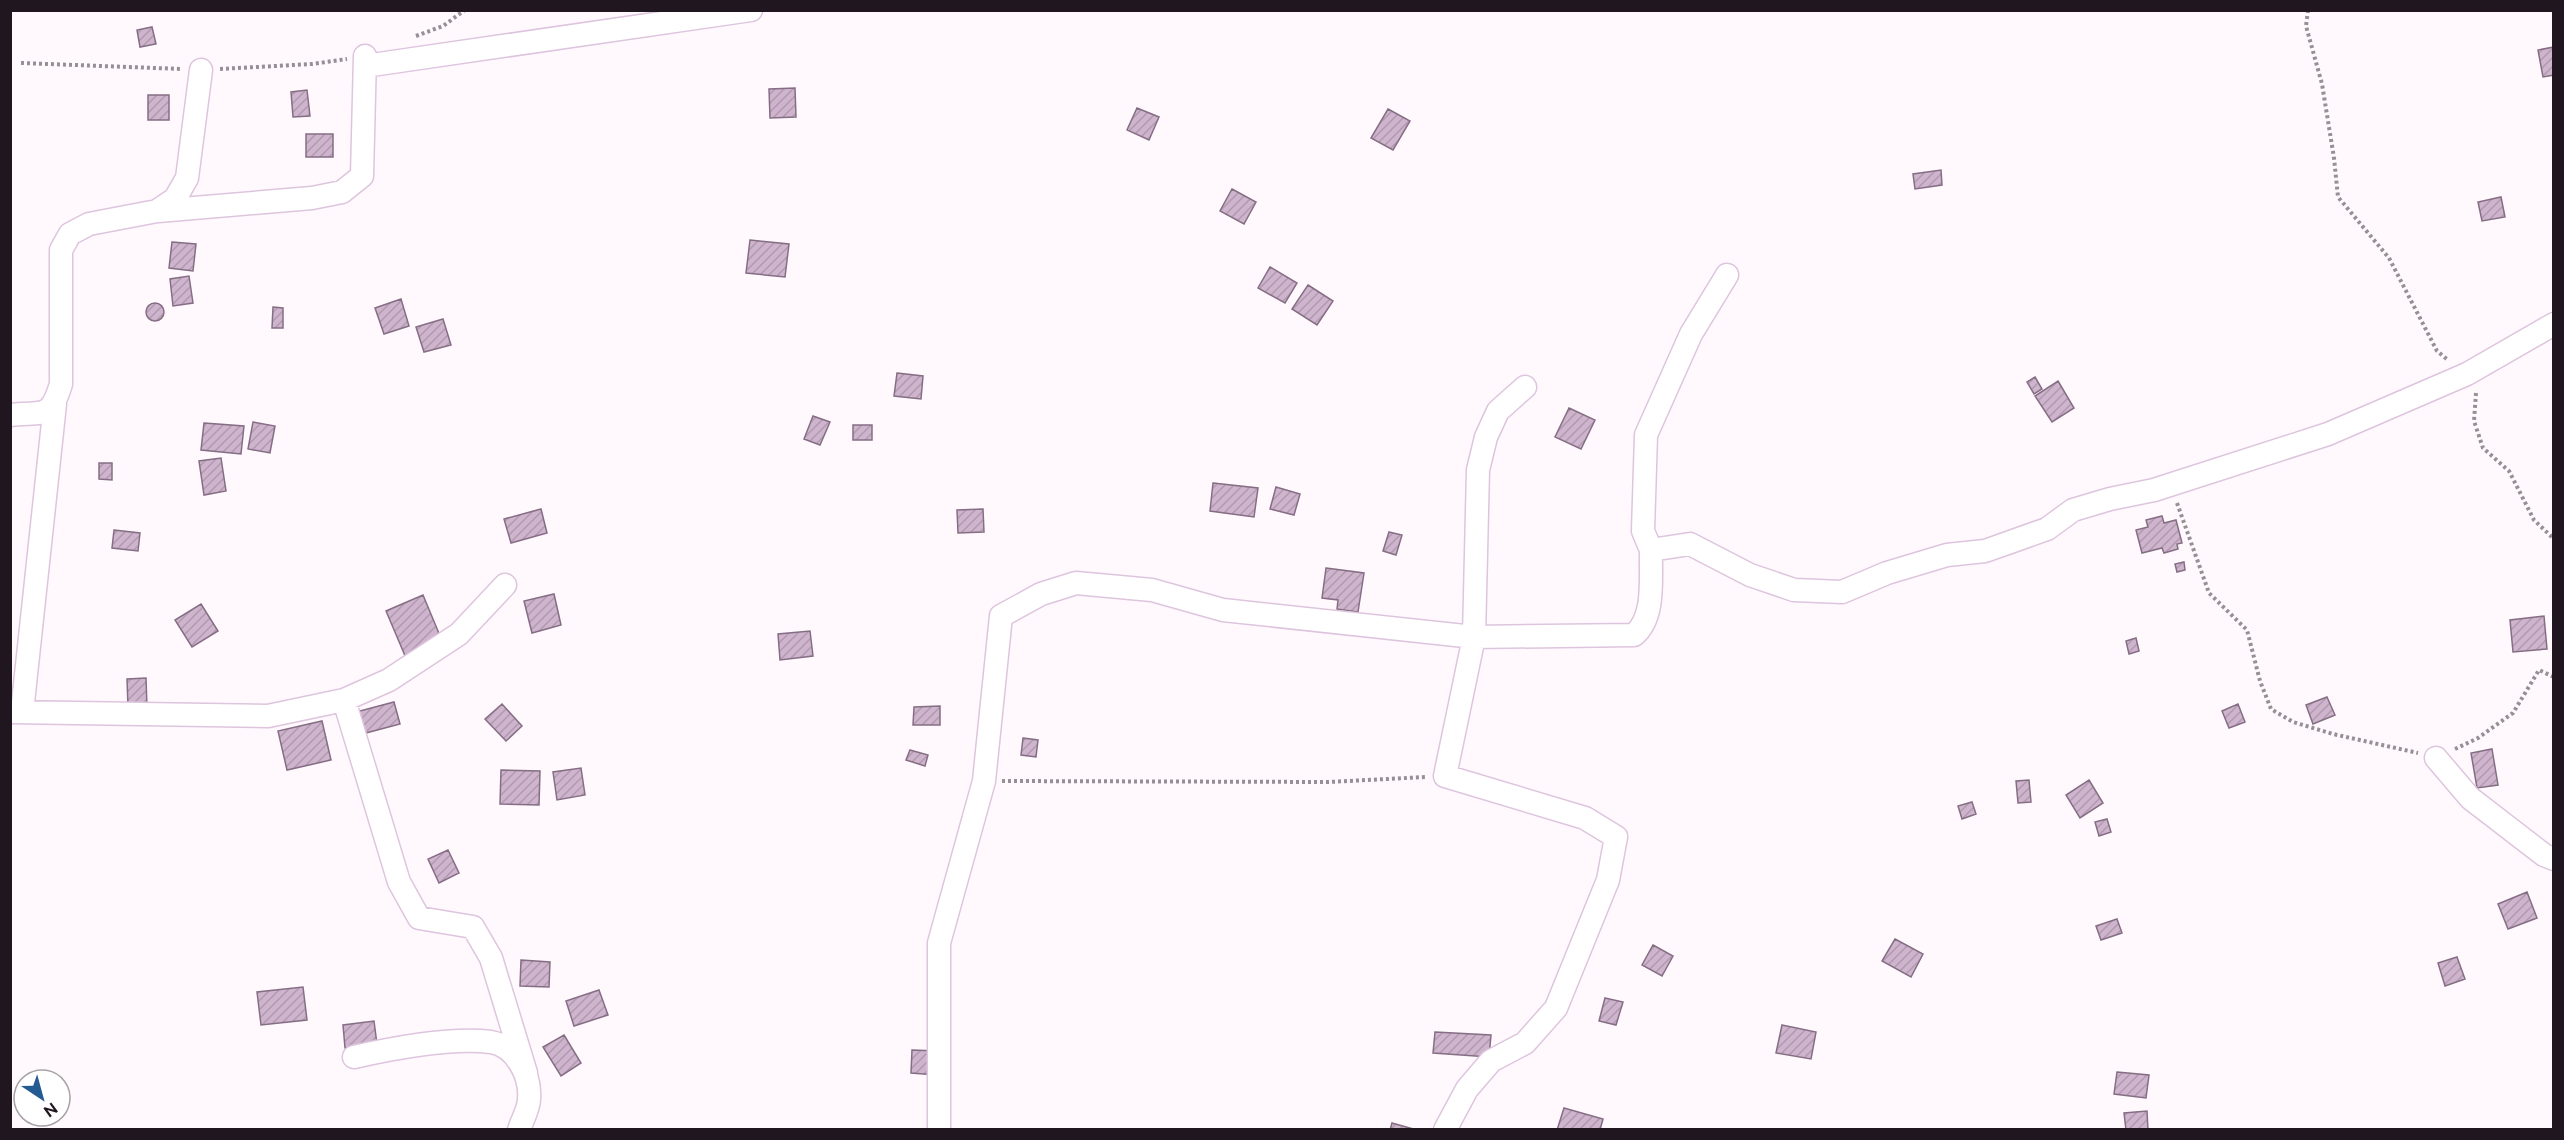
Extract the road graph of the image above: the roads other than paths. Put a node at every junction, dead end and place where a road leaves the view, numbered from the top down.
1 (751, 10) edge
2 (201, 70) road end
3 (157, 212) junction
4 (1727, 275) dead end
5 (2553, 324) edge
6 (1525, 387) dead end
7 (55, 404) junction
8 (10, 415) edge
9 (1651, 550) junction
10 (505, 585) dead end
11 (1474, 637) junction
12 (344, 700) junction
13 (16, 712) edge
14 (2436, 758) road end
15 (2553, 859) edge
16 (354, 1057) dead end
17 (526, 1073) junction
18 (519, 1130) edge
19 (939, 1130) edge
20 (1445, 1130) edge

1 - 3 street
2 - 3 street
3 - 7 street
4 - 9 street
5 - 9 street
6 - 11 street
7 - 8 street
7 - 13 street
9 - 11 street
10 - 12 street
11 - 19 street
11 - 20 street
12 - 13 street
12 - 17 street
14 - 15 street
16 - 17 street
17 - 18 street

